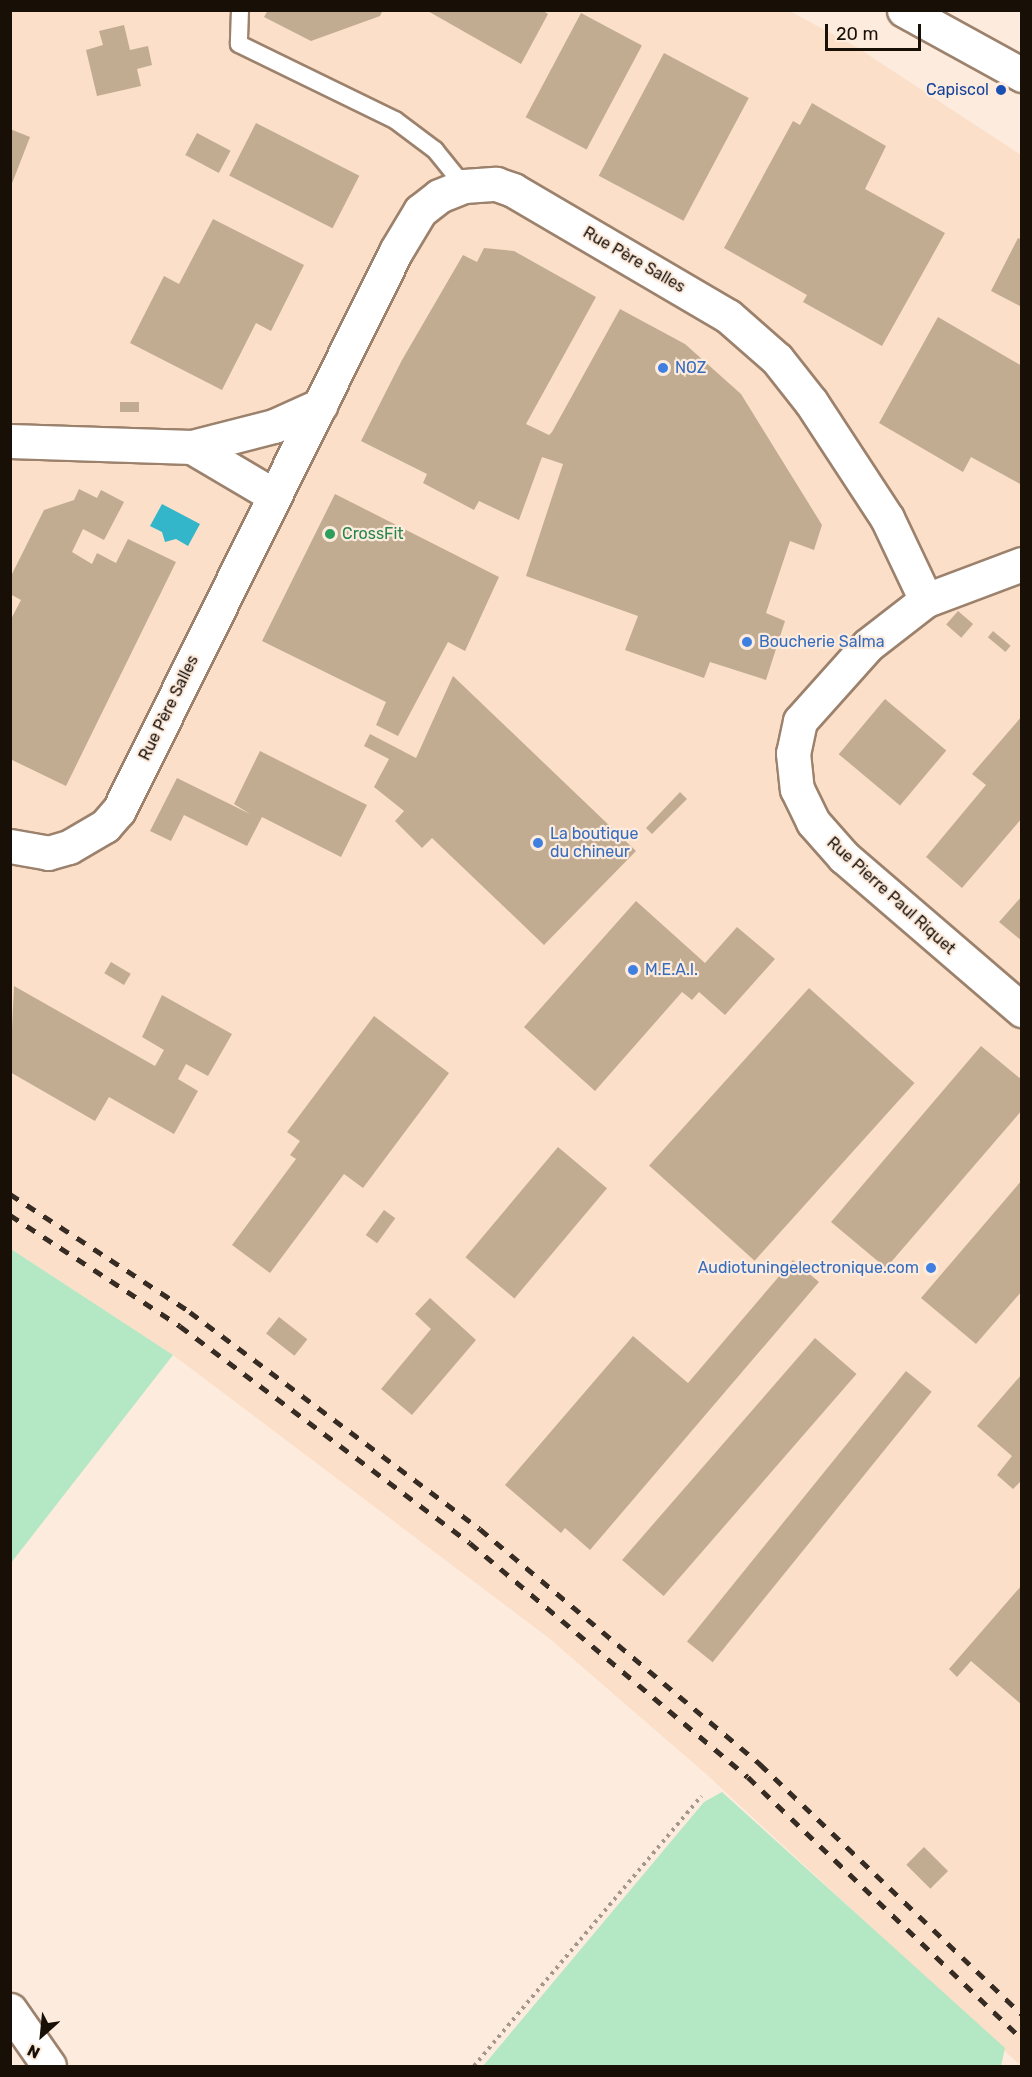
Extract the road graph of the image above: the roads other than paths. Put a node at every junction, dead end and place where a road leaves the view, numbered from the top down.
1 (240, 10) edge
2 (904, 10) edge
3 (1007, 59) edge
4 (1022, 75) edge
5 (464, 186) junction
6 (321, 405) junction
7 (192, 447) junction
8 (15, 452) edge
9 (275, 496) junction
10 (1022, 564) edge
11 (926, 600) junction
12 (10, 846) edge
13 (1022, 1010) edge
14 (10, 2010) edge
15 (49, 2067) edge

1 - 5 lane
2 - 3 street
3 - 4 street
5 - 6 street, Rue Père Salles
5 - 11 street, Rue Père Salles
6 - 7 street
6 - 9 street, Rue Père Salles
7 - 8 street
7 - 9 street
9 - 12 street, Rue Père Salles
10 - 11 street, Rue Pierre Paul Riquet
11 - 13 street, Rue Pierre Paul Riquet
14 - 15 street

